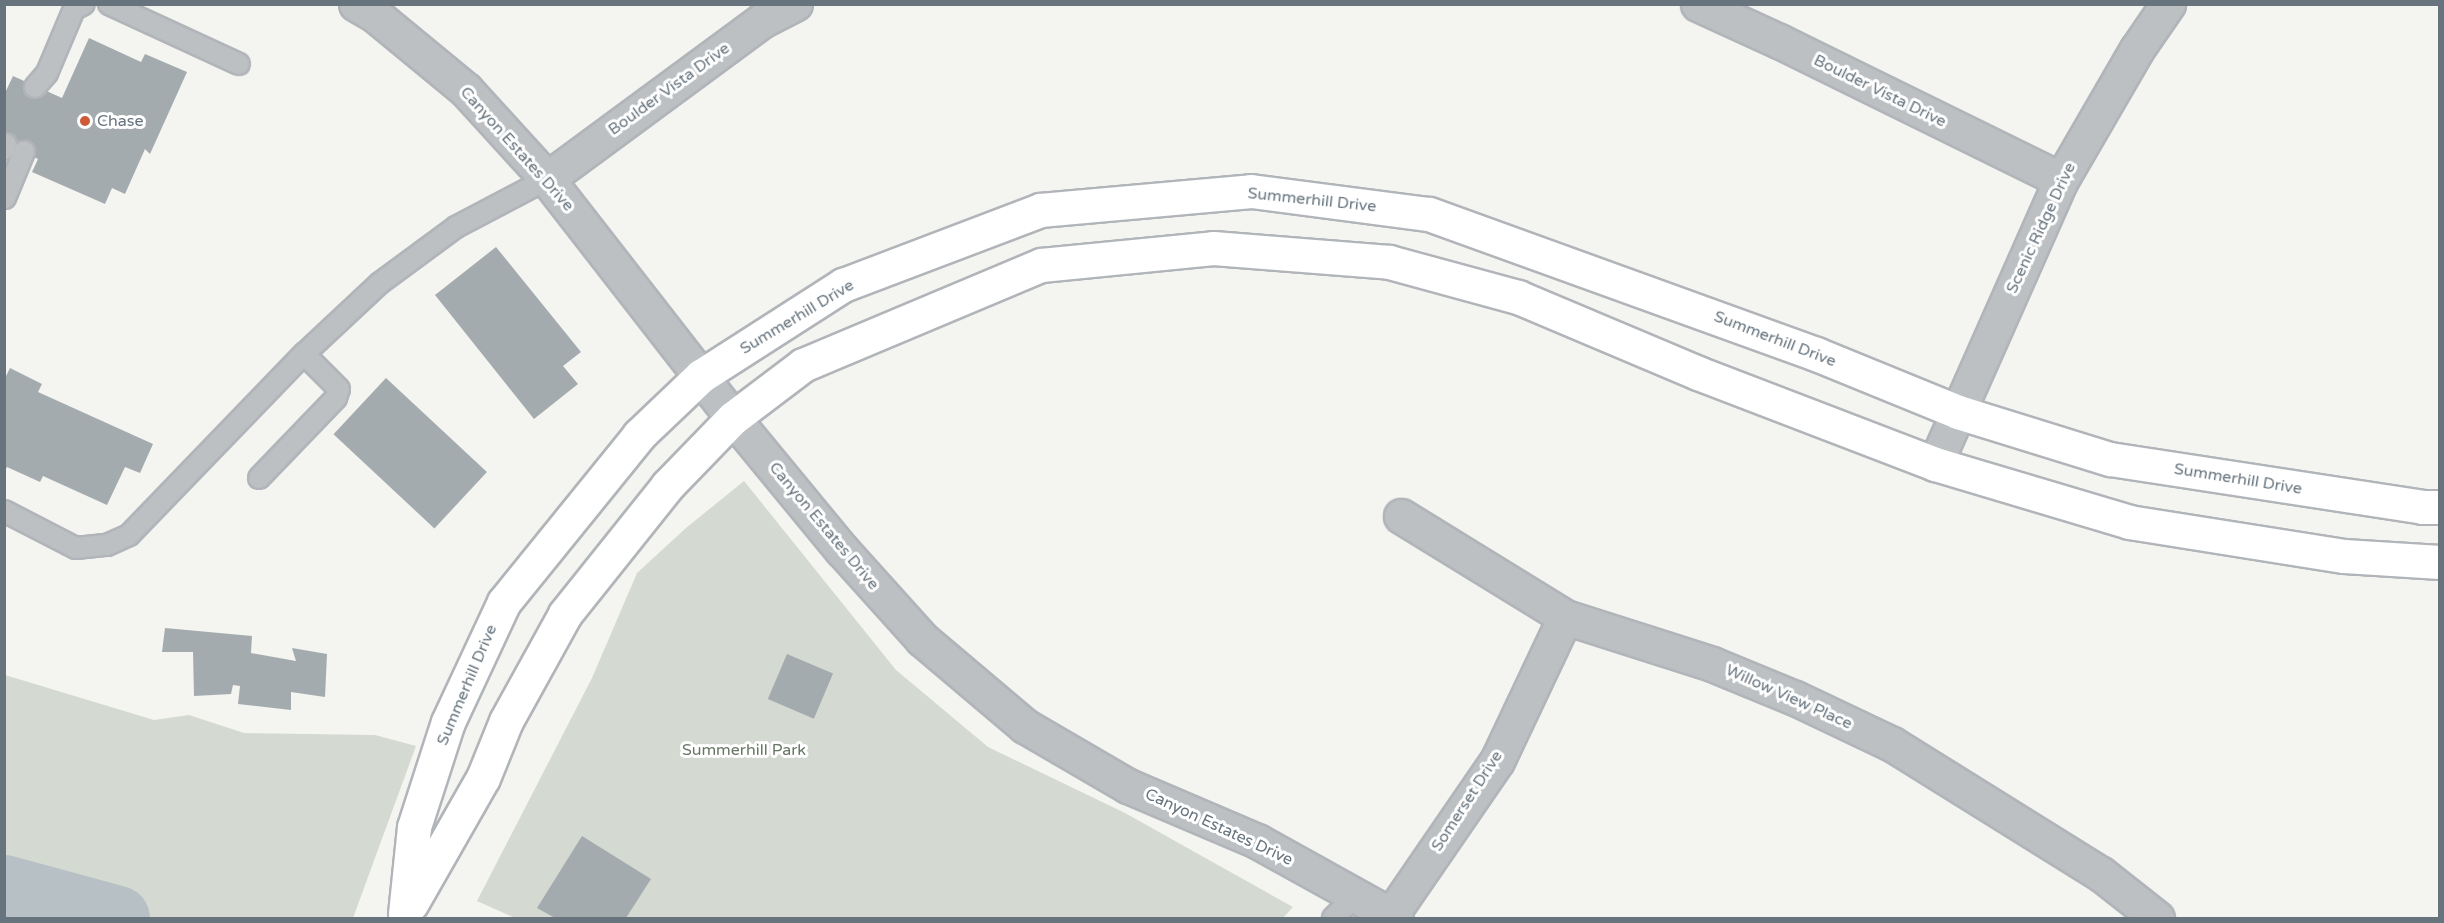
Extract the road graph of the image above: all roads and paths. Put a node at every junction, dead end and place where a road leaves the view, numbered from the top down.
1 (84, 4) edge
2 (109, 4) edge
3 (356, 4) edge
4 (795, 4) edge
5 (1698, 4) edge
6 (2169, 4) edge
7 (239, 64) dead end
8 (42, 83) dead end
9 (12, 148) edge
10 (547, 179) junction
11 (2061, 180) junction
12 (5, 198) edge
13 (304, 354) junction
14 (700, 376) junction
15 (1958, 412) junction
16 (733, 418) junction
17 (1935, 464) junction
18 (259, 478) dead end
19 (2439, 507) edge
20 (4, 510) edge
21 (1401, 516) dead end
22 (2439, 562) edge
23 (1565, 617) junction
24 (1356, 896) junction
25 (404, 916) edge
26 (1394, 917) edge
27 (1333, 918) edge
28 (2157, 918) edge

1 - 8 lane
2 - 7 lane
3 - 10 street, Canyon Estates Drive
4 - 10 street, Boulder Vista Drive
5 - 11 street, Boulder Vista Drive
6 - 11 street, Scenic Ridge Drive
9 - 12 lane
10 - 13 lane
10 - 14 street, Canyon Estates Drive
11 - 15 street, Scenic Ridge Drive
13 - 18 lane
13 - 20 lane
14 - 15 main road, Summerhill Drive
14 - 16 street, Canyon Estates Drive
14 - 25 main road, Summerhill Drive
15 - 17 street, Scenic Ridge Drive
15 - 19 main road, Summerhill Drive
16 - 17 main road, Summerhill Drive
16 - 24 street, Canyon Estates Drive
16 - 25 main road, Summerhill Drive
17 - 22 main road, Summerhill Drive
21 - 23 street, Willow View Place
23 - 26 street, Somerset Drive
23 - 28 street, Willow View Place
24 - 26 street, Canyon Estates Drive
24 - 27 lane

